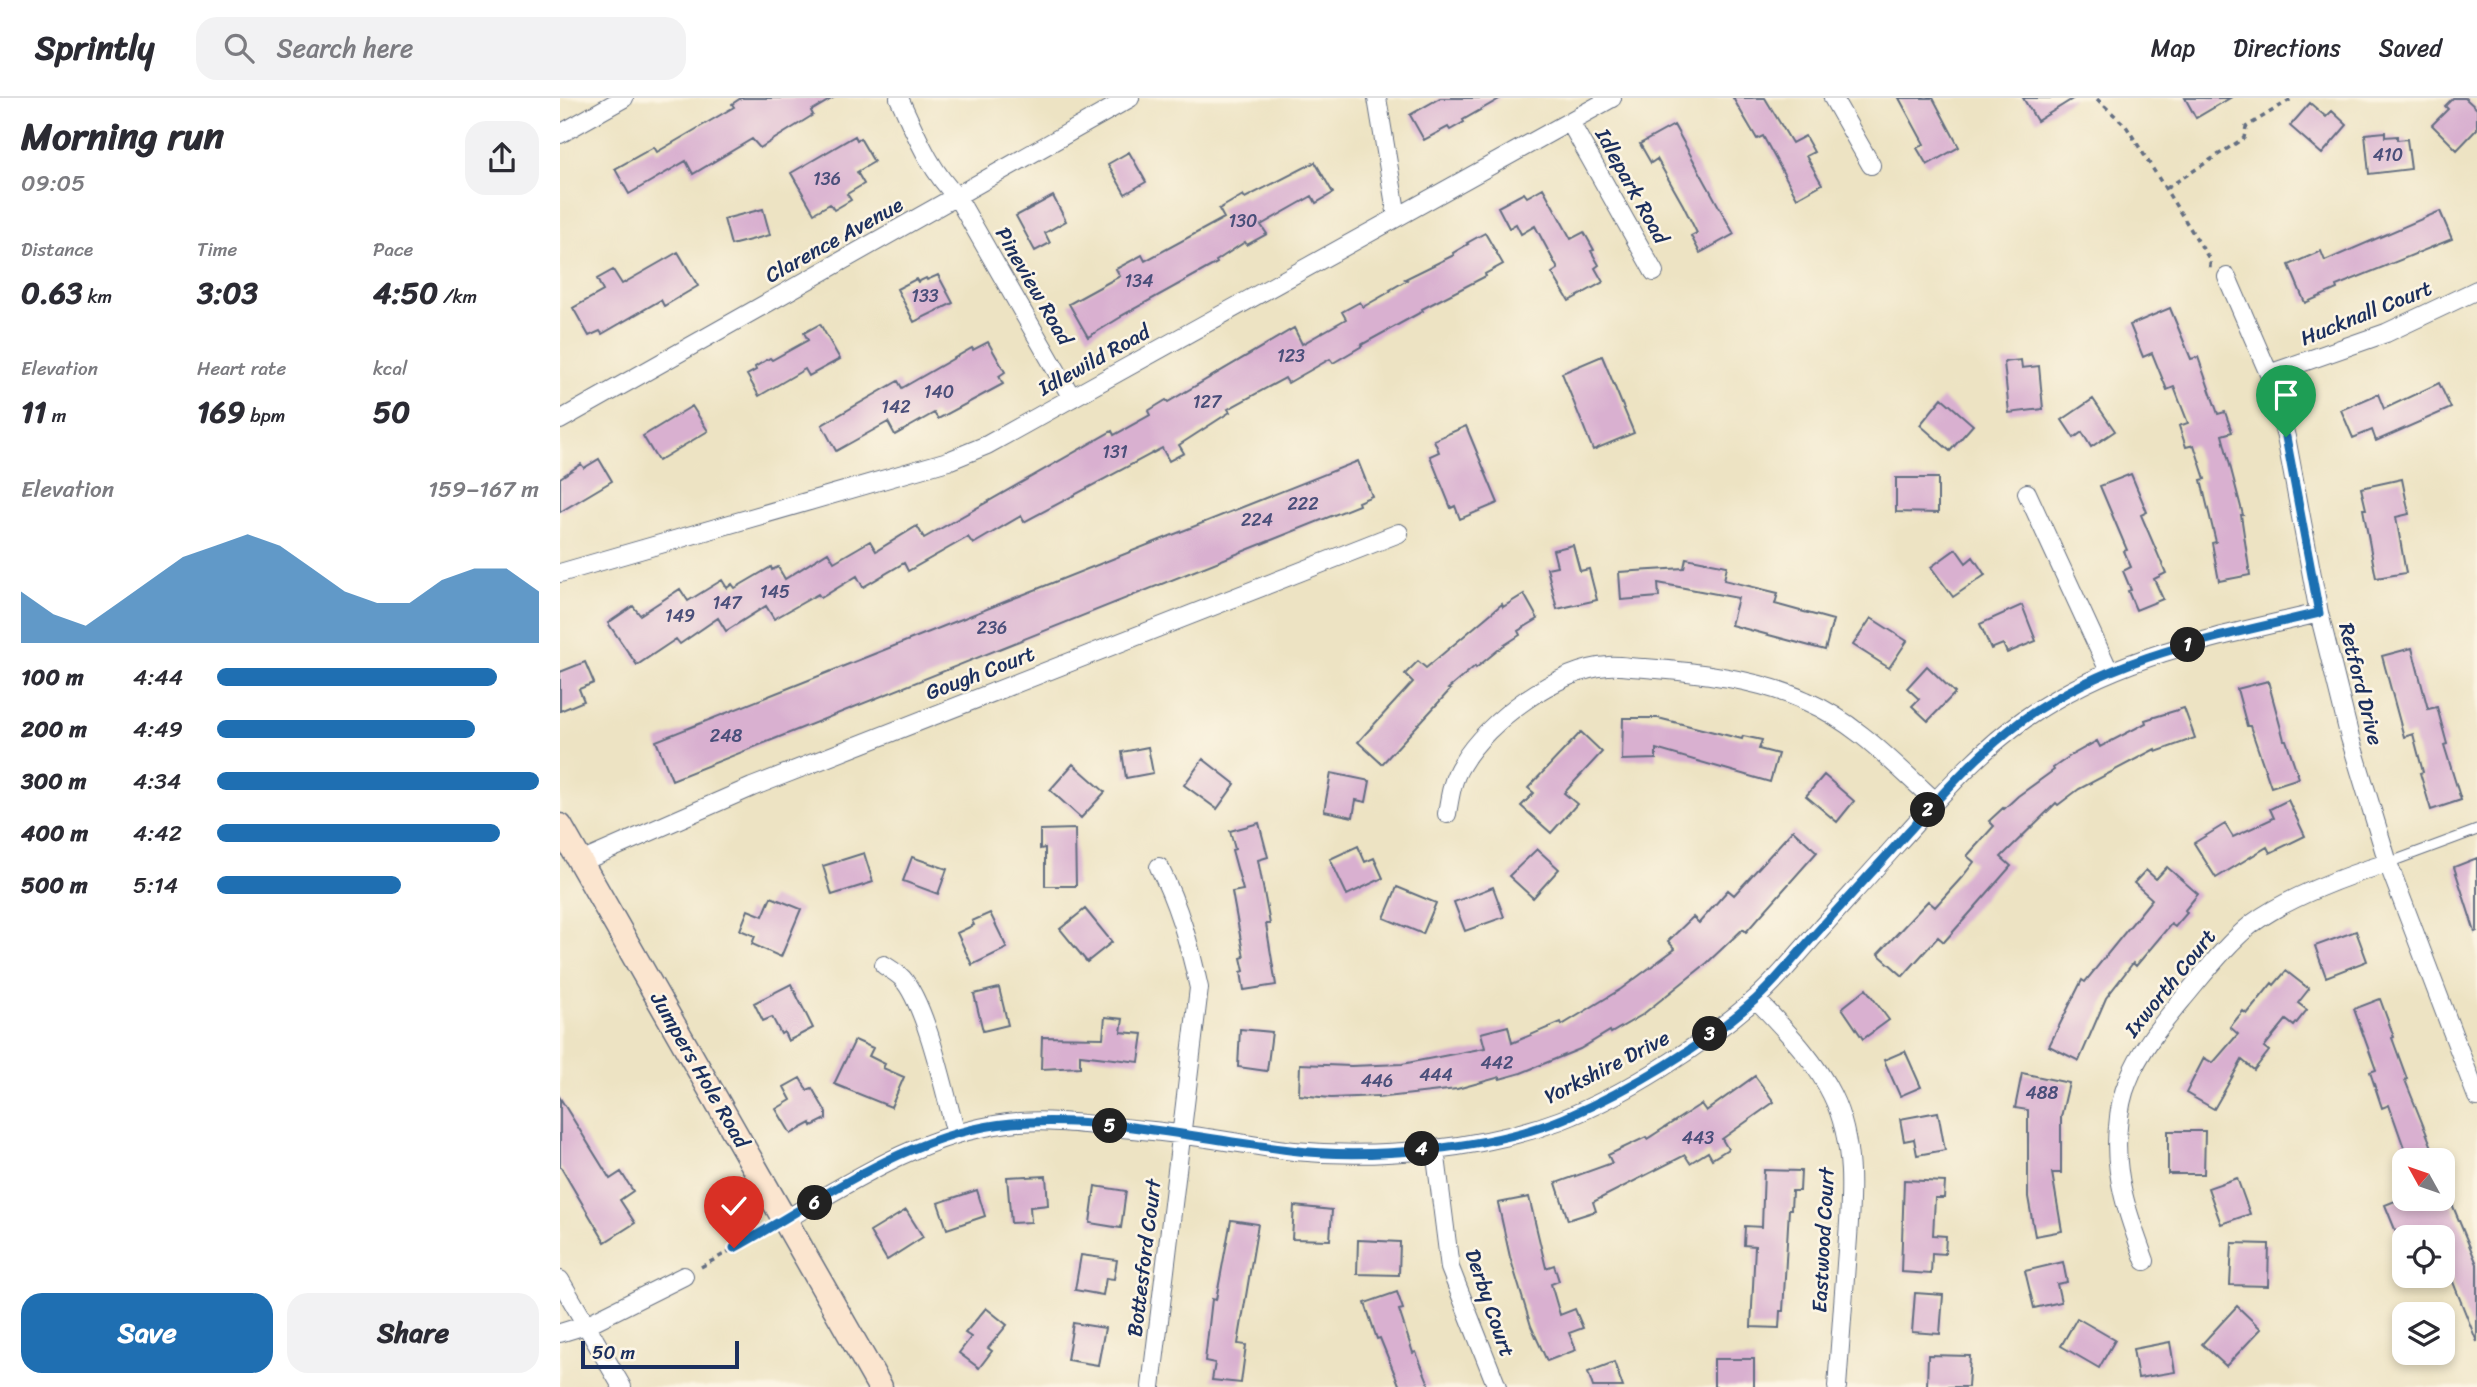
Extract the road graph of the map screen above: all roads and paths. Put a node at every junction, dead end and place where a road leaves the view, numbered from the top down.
1 (624, 98) edge
2 (899, 98) edge
3 (1130, 98) edge
4 (1377, 98) edge
5 (1612, 98) edge
6 (1833, 98) edge
7 (2292, 98) edge
8 (2097, 99) edge
9 (1570, 121) junction
10 (560, 134) edge
11 (1871, 165) dead end
12 (2167, 188) junction
13 (957, 197) junction
14 (1396, 217) junction
15 (1654, 272) dead end
16 (2227, 277) joint
17 (2477, 290) edge
18 (2269, 374) junction
19 (1072, 398) junction
20 (560, 420) edge
21 (2027, 493) dead end
22 (1399, 533) dead end
23 (560, 573) edge
24 (2319, 613) junction
25 (2109, 671) junction
26 (1935, 801) junction
27 (1447, 814) dead end
28 (560, 826) edge
29 (2477, 830) edge
30 (581, 862) junction
31 (2388, 863) junction
32 (1159, 867) dead end
33 (884, 965) dead end
34 (1756, 999) junction
35 (2477, 1097) edge
36 (956, 1133) junction
37 (1183, 1134) junction
38 (1435, 1149) junction
39 (785, 1220) junction
40 (2145, 1261) dead end
41 (684, 1276) joint
42 (560, 1280) edge
43 (586, 1325) junction
44 (560, 1332) edge
45 (622, 1387) edge
46 (880, 1387) edge
47 (1152, 1387) edge
48 (1497, 1387) edge
49 (1837, 1387) edge

1 - 10 street
2 - 13 street, Pineview Road
3 - 13 street, Clarence Avenue
4 - 14 street
5 - 9 street, Idlewild Road
6 - 11 street
7 - 12 path
8 - 12 path
9 - 14 street, Idlewild Road
9 - 15 street, Idlepark Road
12 - 16 path
13 - 19 street, Pineview Road
13 - 20 street, Clarence Avenue
14 - 19 street, Idlewild Road
16 - 18 street, Retford Drive
17 - 18 street, Hucknall Court
18 - 24 street, Retford Drive
19 - 23 street, Idlewild Road
21 - 25 street
22 - 30 street, Gough Court
24 - 25 street, Yorkshire Drive
24 - 31 street, Retford Drive
25 - 26 street, Yorkshire Drive
26 - 27 street
26 - 34 street, Yorkshire Drive
28 - 30 main road, Jumpers Hole Road
29 - 31 lane
30 - 39 main road, Jumpers Hole Road
31 - 35 street, Retford Drive
31 - 40 street, Ixworth Court
32 - 37 street, Bottesford Court
33 - 36 street
34 - 38 street, Yorkshire Drive
34 - 49 street, Eastwood Court
36 - 37 street, Yorkshire Drive
36 - 39 street, Yorkshire Drive
37 - 38 street, Yorkshire Drive
37 - 47 street, Bottesford Court
38 - 48 street, Derby Court
39 - 41 path
39 - 46 main road, Jumpers Hole Road
41 - 43 street
42 - 43 street
43 - 44 street
43 - 45 street

